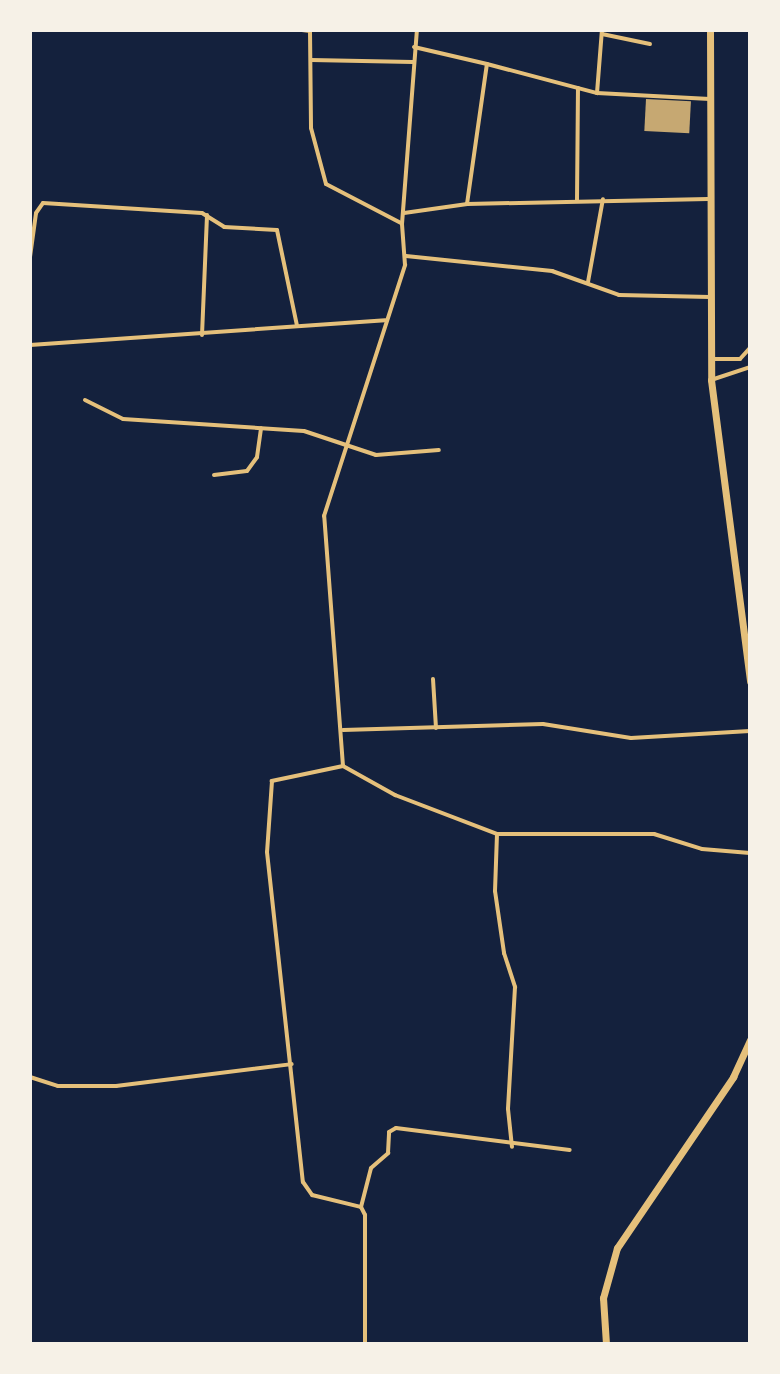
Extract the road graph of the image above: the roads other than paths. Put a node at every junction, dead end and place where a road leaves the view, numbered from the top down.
1 (302, 30) edge
2 (417, 30) edge
3 (710, 30) edge
4 (310, 31) edge
5 (602, 32) edge
6 (650, 44) dead end
7 (414, 47) junction
8 (311, 60) junction
9 (413, 62) junction
10 (487, 64) junction
11 (578, 88) junction
12 (597, 93) junction
13 (710, 99) junction
14 (603, 199) junction
15 (708, 199) junction
16 (577, 201) junction
17 (467, 204) junction
18 (404, 213) junction
19 (207, 215) junction
20 (402, 224) junction
21 (405, 256) junction
22 (30, 257) edge
23 (30, 279) edge
24 (588, 282) junction
25 (710, 297) junction
26 (385, 320) junction
27 (297, 326) junction
28 (202, 335) junction
29 (30, 338) edge
30 (30, 345) edge
31 (750, 348) edge
32 (711, 359) junction
33 (750, 367) edge
34 (711, 380) junction
35 (85, 400) dead end
36 (261, 428) junction
37 (346, 446) junction
38 (439, 450) dead end
39 (214, 475) dead end
40 (433, 679) dead end
41 (750, 681) edge
42 (436, 728) junction
43 (343, 730) junction
44 (750, 731) edge
45 (343, 766) junction
46 (497, 834) junction
47 (750, 853) edge
48 (750, 1040) edge
49 (292, 1064) junction
50 (30, 1077) edge
51 (512, 1147) junction
52 (570, 1150) dead end
53 (361, 1207) junction
54 (365, 1344) edge
55 (606, 1344) edge

1 - 4 street
2 - 7 street
3 - 13 highway
4 - 8 street
5 - 6 street
5 - 12 street
7 - 9 street
7 - 10 street
8 - 9 street
8 - 20 street
9 - 18 street
10 - 11 street
10 - 17 street
11 - 12 street
11 - 16 street
12 - 13 street
13 - 15 highway
14 - 15 street
14 - 16 street
14 - 24 street
15 - 25 highway
16 - 17 street
17 - 18 street
18 - 20 street
19 - 22 street
19 - 27 street
19 - 28 street
20 - 21 street
21 - 24 street
21 - 26 street
23 - 29 street
24 - 25 street
25 - 32 highway
26 - 27 street
26 - 37 street
27 - 28 street
28 - 30 street
31 - 32 street
32 - 34 highway
33 - 34 street
34 - 41 highway
35 - 36 street
36 - 37 street
36 - 39 street
37 - 38 street
37 - 43 street
40 - 42 street
42 - 43 street
42 - 44 street
43 - 45 street
45 - 46 street
45 - 49 street
46 - 47 street
46 - 51 street
48 - 55 highway
49 - 50 street
49 - 53 street
51 - 52 street
51 - 53 street
53 - 54 street

